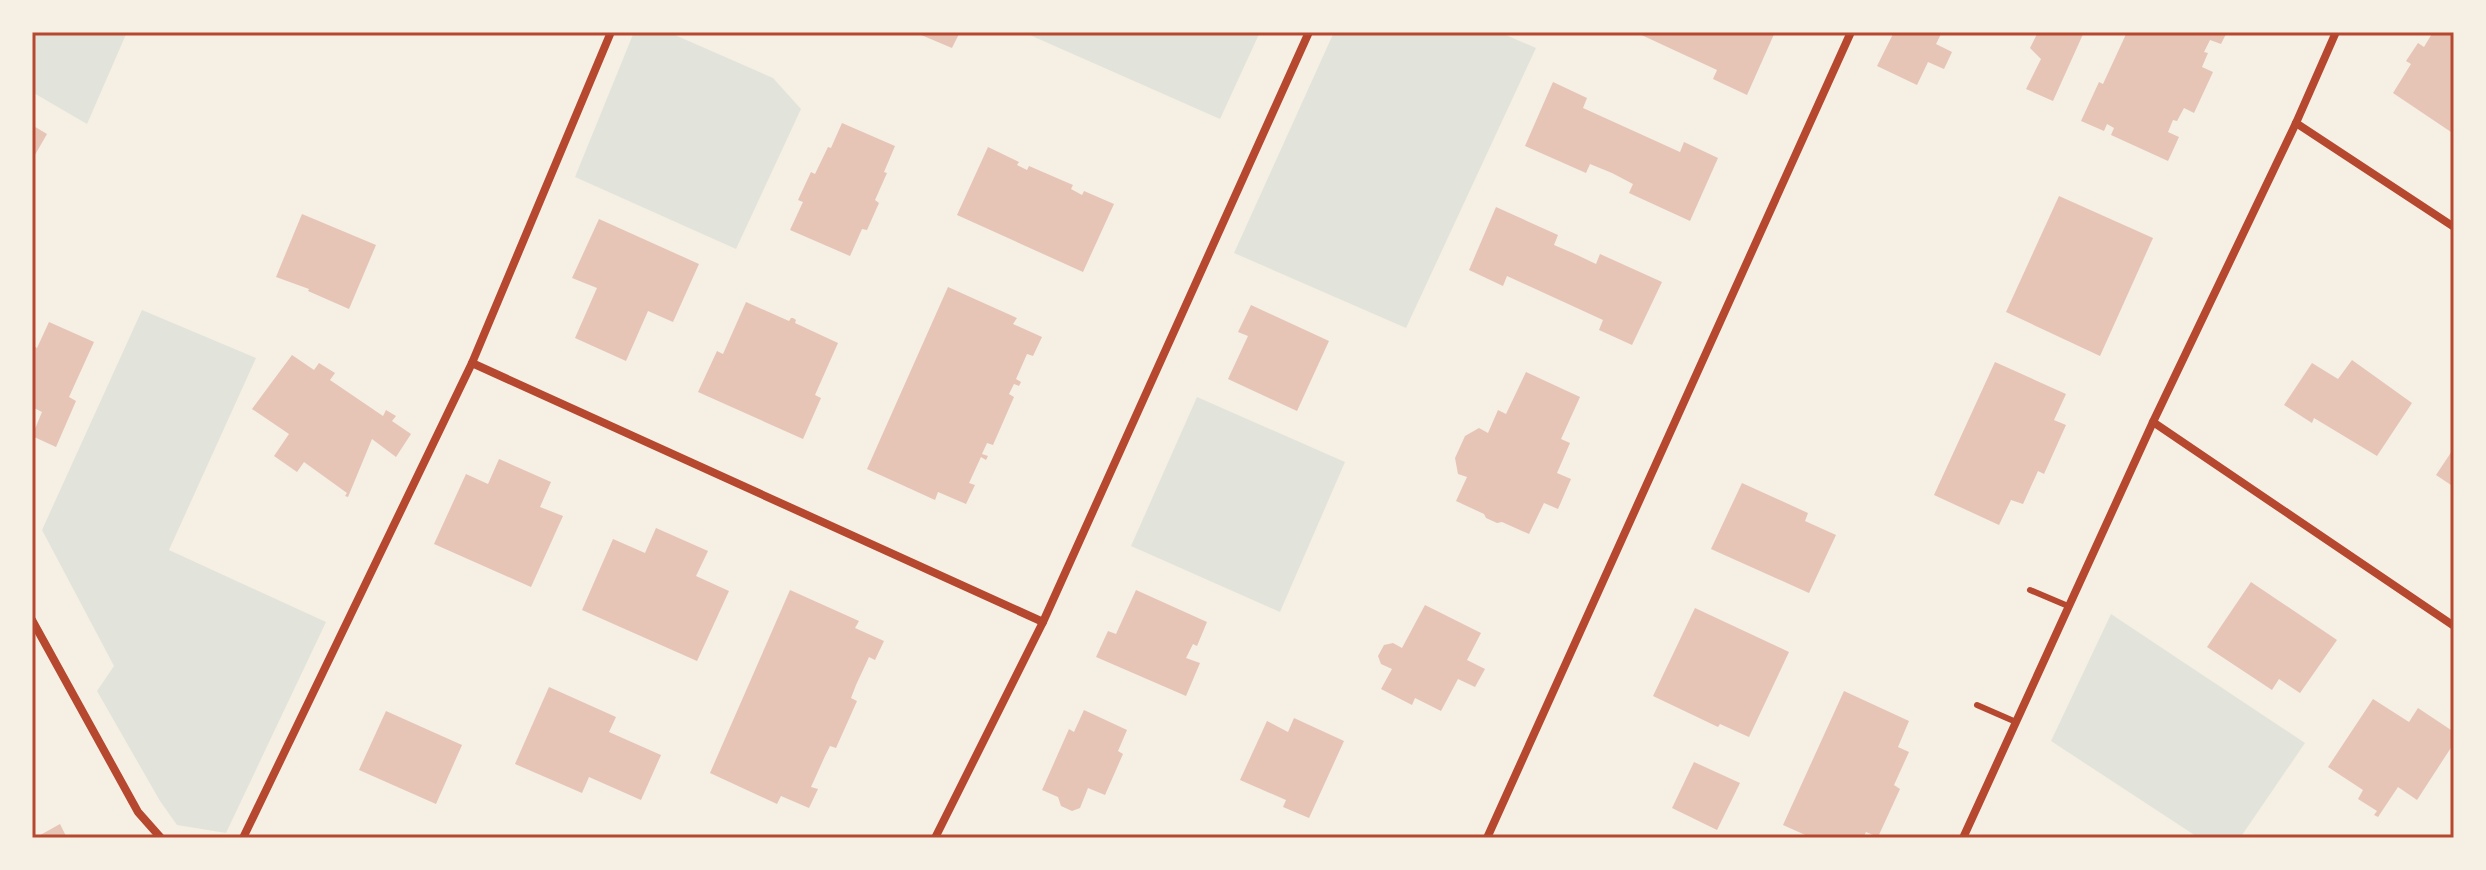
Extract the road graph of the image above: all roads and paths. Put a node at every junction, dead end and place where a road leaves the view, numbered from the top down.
1 (611, 32) edge
2 (1309, 32) edge
3 (1851, 32) edge
4 (2336, 32) edge
5 (2296, 123) junction
6 (2454, 227) edge
7 (472, 363) junction
8 (2153, 422) junction
9 (2030, 590) dead end
10 (2068, 606) junction
11 (32, 620) edge
12 (1043, 622) junction
13 (2454, 626) edge
14 (1977, 705) dead end
15 (2016, 722) junction
16 (161, 838) edge
17 (243, 838) edge
18 (935, 838) edge
19 (1487, 838) edge
20 (1963, 838) edge

1 - 7 street
2 - 12 street
3 - 19 street
4 - 5 street
5 - 6 street
5 - 8 street
7 - 12 street
7 - 17 street
8 - 10 street
8 - 13 street
9 - 10 lane
10 - 15 street
11 - 16 street
12 - 18 street
14 - 15 lane
15 - 20 street

